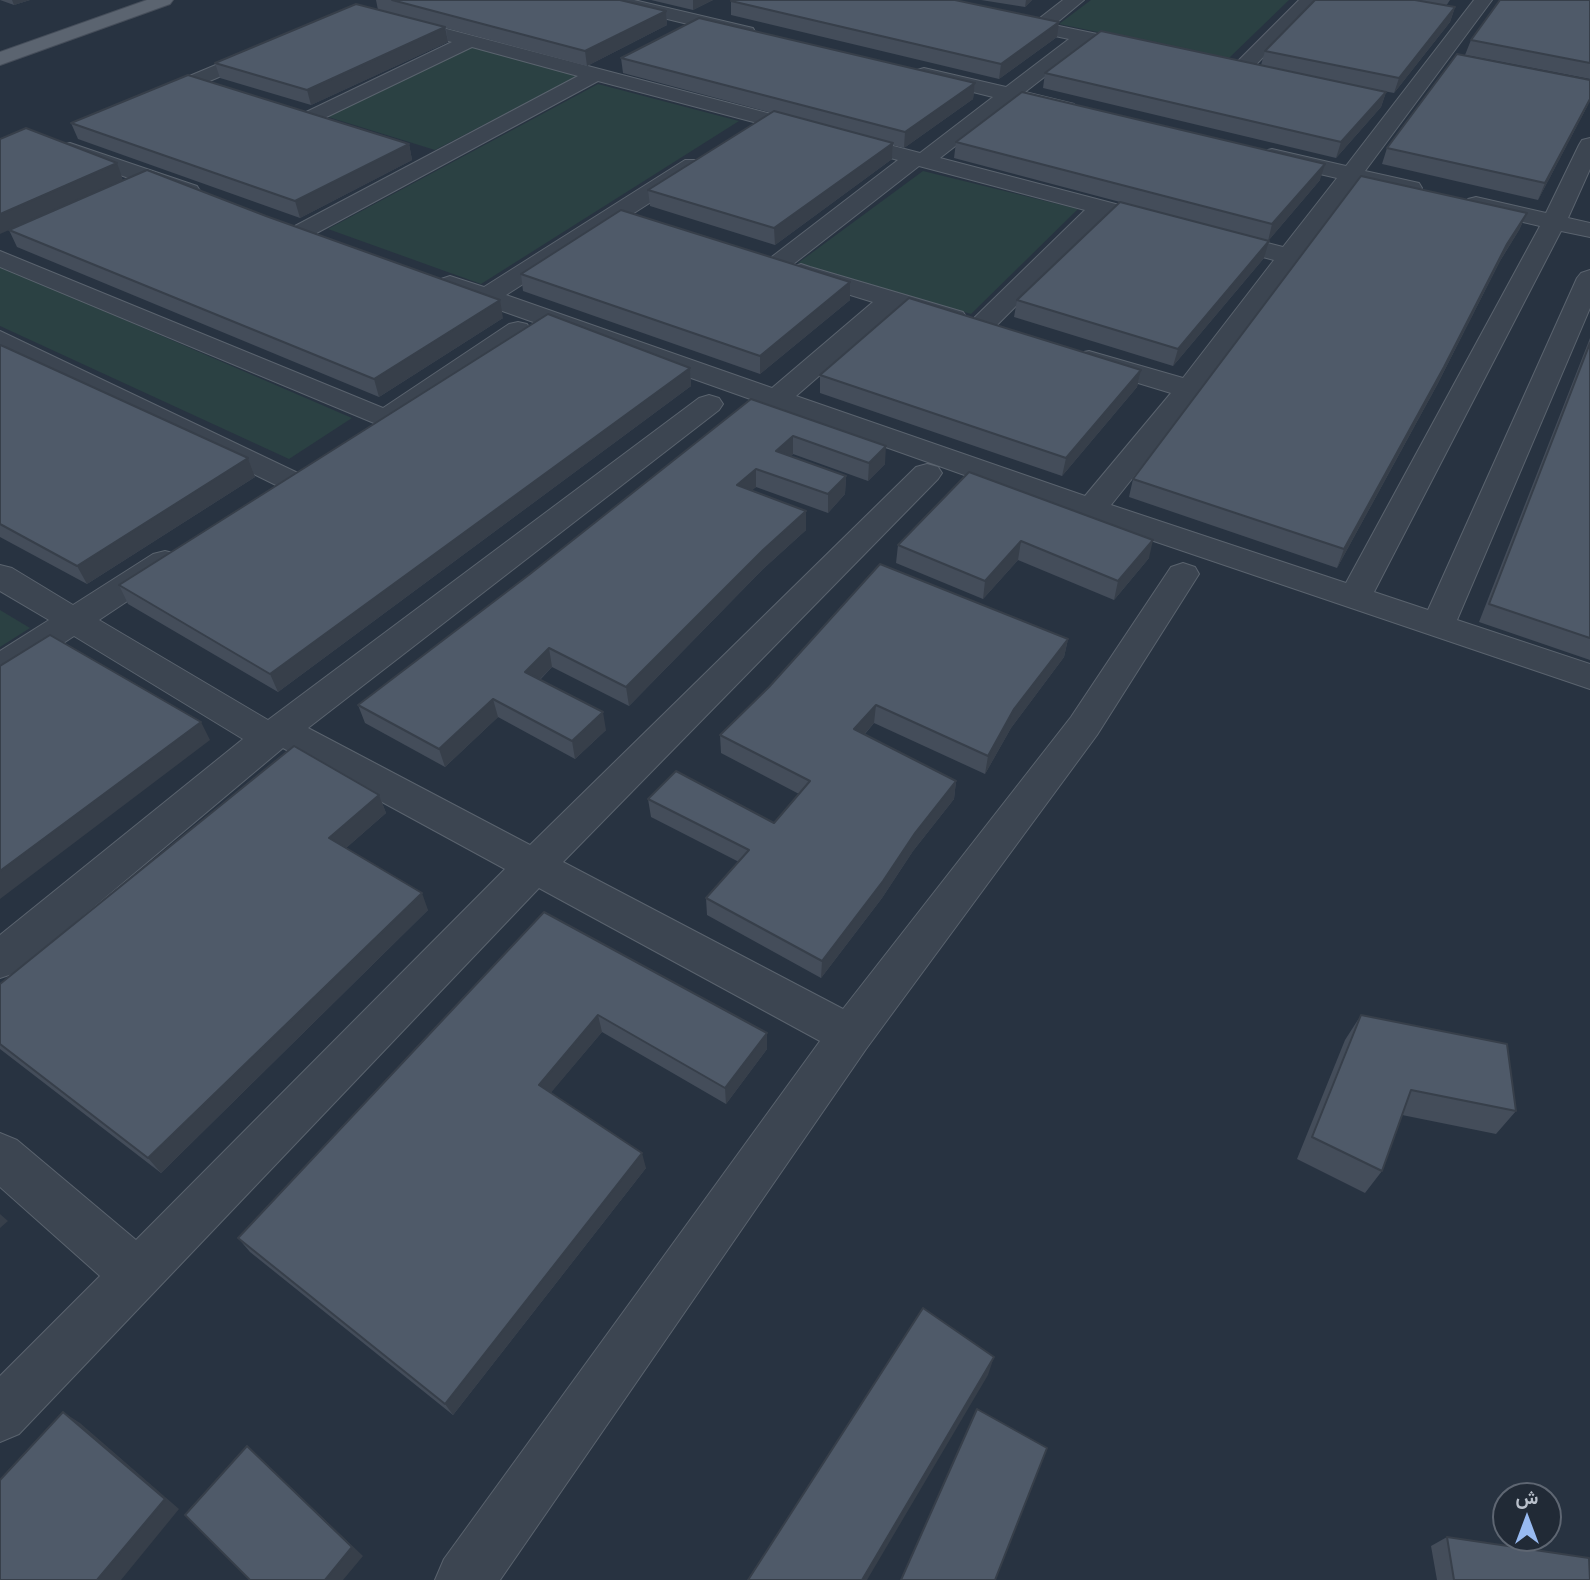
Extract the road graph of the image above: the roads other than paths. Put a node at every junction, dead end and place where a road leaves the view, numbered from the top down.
1 (120, 0) edge
2 (164, 0) edge
3 (611, 0) edge
4 (912, 0) edge
5 (1075, 0) edge
6 (1309, 0) edge
7 (730, 5) dead end
8 (1476, 10) edge
9 (1443, 15) edge
10 (383, 18) edge
11 (702, 21) junction
12 (1039, 27) junction
13 (679, 33) edge
14 (769, 37) edge
15 (1084, 37) junction
16 (470, 41) junction
17 (0, 42) edge
18 (286, 42) edge
19 (1162, 53) edge
20 (0, 59) edge
21 (1438, 59) junction
22 (622, 64) edge
23 (1463, 64) edge
24 (902, 69) edge
25 (597, 76) junction
26 (1267, 76) edge
27 (190, 83) junction
28 (216, 91) edge
29 (1009, 94) junction
30 (1376, 99) edge
31 (138, 104) edge
32 (1403, 105) junction
33 (1088, 113) edge
34 (765, 119) junction
35 (334, 126) edge
36 (74, 131) edge
37 (742, 134) edge
38 (1590, 145) edge
39 (412, 150) dead end
40 (1247, 150) edge
41 (707, 156) edge
42 (438, 159) junction
43 (919, 159) junction
44 (1352, 174) junction
45 (1433, 193) edge
46 (213, 200) edge
47 (1460, 200) edge
48 (1101, 207) junction
49 (615, 215) junction
50 (1554, 222) junction
51 (640, 223) edge
52 (1590, 230) edge
53 (343, 245) edge
54 (4, 247) edge
55 (1287, 256) junction
56 (753, 257) edge
57 (778, 264) junction
58 (421, 273) edge
59 (1590, 278) edge
60 (486, 297) junction
61 (890, 300) junction
62 (981, 326) junction
63 (518, 330) edge
64 (1007, 334) edge
65 (0, 339) edge
66 (1072, 353) edge
67 (1189, 389) junction
68 (777, 398) junction
69 (709, 404) dead end
70 (386, 419) junction
71 (354, 439) edge
72 (927, 473) dead end
73 (288, 481) edge
74 (1091, 509) junction
75 (187, 547) edge
76 (1183, 574) dead end
77 (0, 576) edge
78 (1355, 597) junction
79 (75, 620) junction
80 (1438, 625) junction
81 (0, 668) edge
82 (1590, 677) edge
83 (275, 734) junction
84 (534, 867) junction
85 (0, 960) edge
86 (850, 1035) junction
87 (0, 1156) edge
88 (138, 1275) junction
89 (0, 1415) edge
90 (465, 1580) edge

1 - 17 main road
2 - 20 main road
3 - 11 street
4 - 12 street
5 - 12 street
6 - 26 street
7 - 11 street
8 - 9 street
8 - 21 street
10 - 16 street
11 - 13 street
11 - 14 street
12 - 15 street
15 - 19 street
15 - 29 street
16 - 25 street
16 - 35 street
18 - 27 street
21 - 23 street
21 - 32 street
22 - 25 street
24 - 29 street
25 - 34 street
25 - 42 street
27 - 28 street
27 - 31 street
29 - 33 street
29 - 43 street
30 - 32 street
32 - 44 street
34 - 37 street
34 - 43 street
36 - 46 street
38 - 50 street
39 - 42 street
40 - 44 street
41 - 49 street
42 - 53 street
43 - 48 street
43 - 57 street
44 - 45 street
44 - 55 street
47 - 50 street
48 - 55 street
48 - 62 street
49 - 51 street
49 - 60 street
50 - 52 street
50 - 78 street
54 - 70 street
55 - 67 street
56 - 57 street
57 - 61 street
58 - 60 street
59 - 80 street
60 - 68 street
61 - 62 street
61 - 68 street
62 - 64 street
63 - 70 street
65 - 73 street
66 - 67 street
67 - 74 street
68 - 74 street
69 - 83 street
70 - 71 street
72 - 84 street
74 - 78 street
75 - 79 street
76 - 86 street
77 - 79 street
78 - 80 street
79 - 81 street
79 - 83 street
80 - 82 street
83 - 84 street
83 - 85 street
84 - 86 street
84 - 88 street
86 - 90 street
87 - 88 street
88 - 89 street

